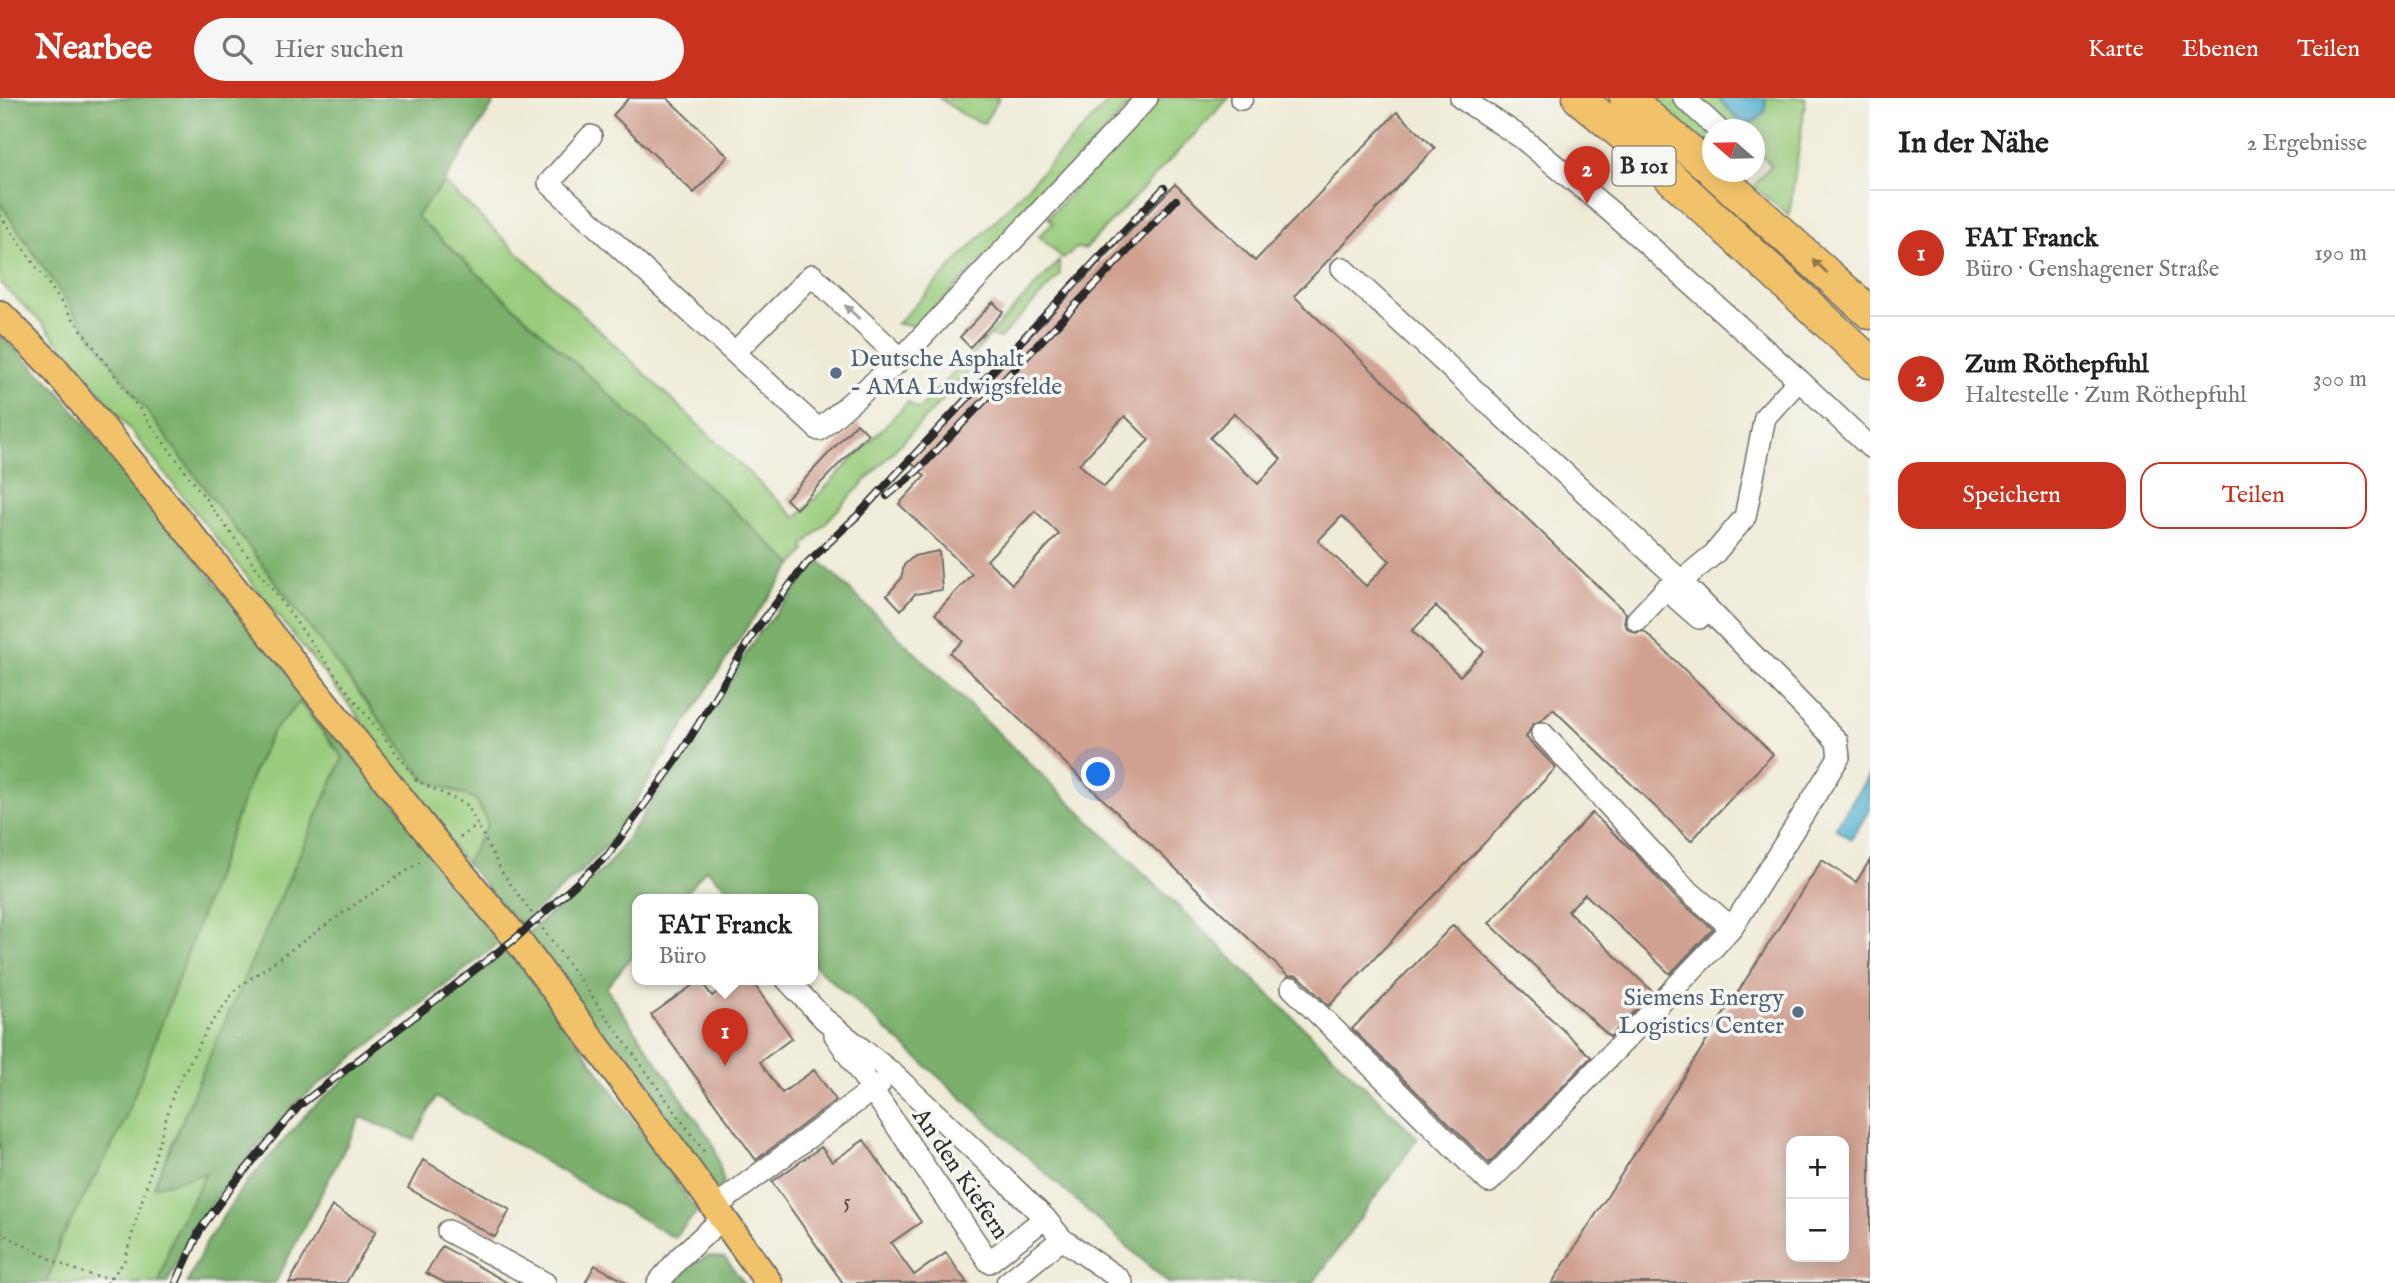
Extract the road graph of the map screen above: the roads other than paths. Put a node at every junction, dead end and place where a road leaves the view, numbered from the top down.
1 (1147, 98) edge
2 (1461, 98) edge
3 (1555, 98) edge
4 (1578, 98) edge
5 (1626, 98) edge
6 (1684, 98) edge
7 (1707, 119) edge
8 (591, 136) dead end
9 (1702, 159) edge
10 (1730, 182) edge
11 (1733, 234) junction
12 (1342, 268) dead end
13 (1870, 313) edge
14 (4, 317) edge
15 (735, 352) junction
16 (901, 359) junction
17 (1870, 362) edge
18 (1799, 380) junction
19 (1870, 447) edge
20 (1681, 581) junction
21 (1637, 620) dead end
22 (1750, 652) junction
23 (1542, 733) dead end
24 (1732, 928) junction
25 (792, 985) edge
26 (1292, 988) dead end
27 (824, 1019) junction
28 (892, 1073) junction
29 (872, 1091) junction
30 (719, 1212) junction
31 (1045, 1219) junction
32 (448, 1231) dead end
33 (1062, 1239) junction
34 (545, 1283) edge
35 (658, 1283) edge
36 (769, 1283) edge
37 (1006, 1283) edge
38 (1122, 1283) edge

1 - 16 street
2 - 18 street
3 - 11 highway, B 101
4 - 11 highway, B 101
5 - 9 highway, B 101
6 - 7 street
8 - 15 street
13 -> 10 highway, B 101
11 - 17 highway, B 101
12 - 20 street
14 - 30 main road
15 - 16 street
16 -> 15 street
18 - 19 street
18 - 20 street
20 - 22 street
21 - 22 street
22 - 24 street
23 - 24 street
24 - 26 street
25 - 27 street, An den Kiefern
27 - 28 street, An den Kiefern
27 - 29 street, An den Kiefern
28 - 29 street
28 - 31 street, An den Kiefern
29 - 30 street
29 - 31 street, An den Kiefern
30 - 35 street
30 - 36 main road
31 - 33 street, An den Kiefern
32 - 34 street
33 - 37 street
33 - 38 street, An den Kiefern

